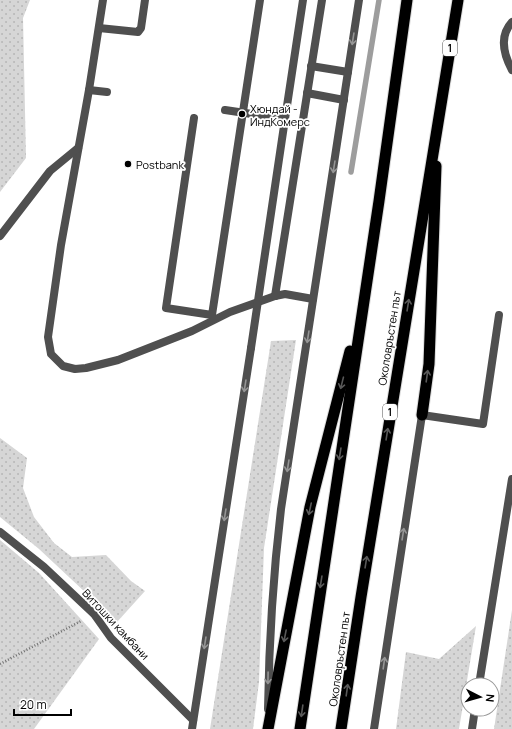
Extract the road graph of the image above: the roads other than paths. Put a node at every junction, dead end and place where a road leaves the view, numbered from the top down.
1 (103, 0) edge
2 (145, 0) edge
3 (260, 0) edge
4 (303, 0) edge
5 (322, 0) edge
6 (359, 0) edge
7 (407, 0) edge
8 (458, 0) edge
9 (512, 22) edge
10 (99, 28) junction
11 (311, 66) junction
12 (512, 70) edge
13 (348, 72) junction
14 (89, 90) junction
15 (107, 92) dead end
16 (307, 94) junction
17 (344, 100) junction
18 (225, 110) dead end
19 (243, 113) junction
20 (194, 118) dead end
21 (284, 119) junction
22 (438, 122) junction
23 (78, 148) junction
24 (0, 236) edge
25 (366, 291) junction
26 (275, 296) junction
27 (313, 298) junction
28 (499, 314) dead end
29 (422, 414) junction
30 (512, 479) edge
31 (0, 532) edge
32 (480, 677) edge
33 (474, 717) edge
34 (193, 720) junction
35 (192, 729) edge
36 (268, 729) edge
37 (300, 729) edge
38 (341, 729) edge
39 (374, 729) edge
40 (472, 729) edge

1 - 10 street
2 - 10 street
3 - 19 street
4 - 21 street
5 - 11 street
6 -> 13 street
7 - 25 highway
8 - 22 highway, Околовръстен път / 1
9 - 12 street
10 - 14 street
11 - 13 street
11 - 16 street
13 - 17 street
14 - 15 street
14 - 23 street
16 - 17 street
16 - 26 street
17 -> 27 street
18 - 19 street
19 - 20 street
19 - 21 street
21 -> 34 street, bridge
29 -> 22 highway
38 -> 22 highway, Околовръстен път / 1
23 - 24 street
23 - 26 street
25 -> 36 highway
25 -> 37 highway
26 - 27 street
27 -> 36 street
28 - 29 street
39 -> 29 street
30 - 32 street
31 - 34 street, Витошки камбани
33 - 40 street
34 - 35 street

